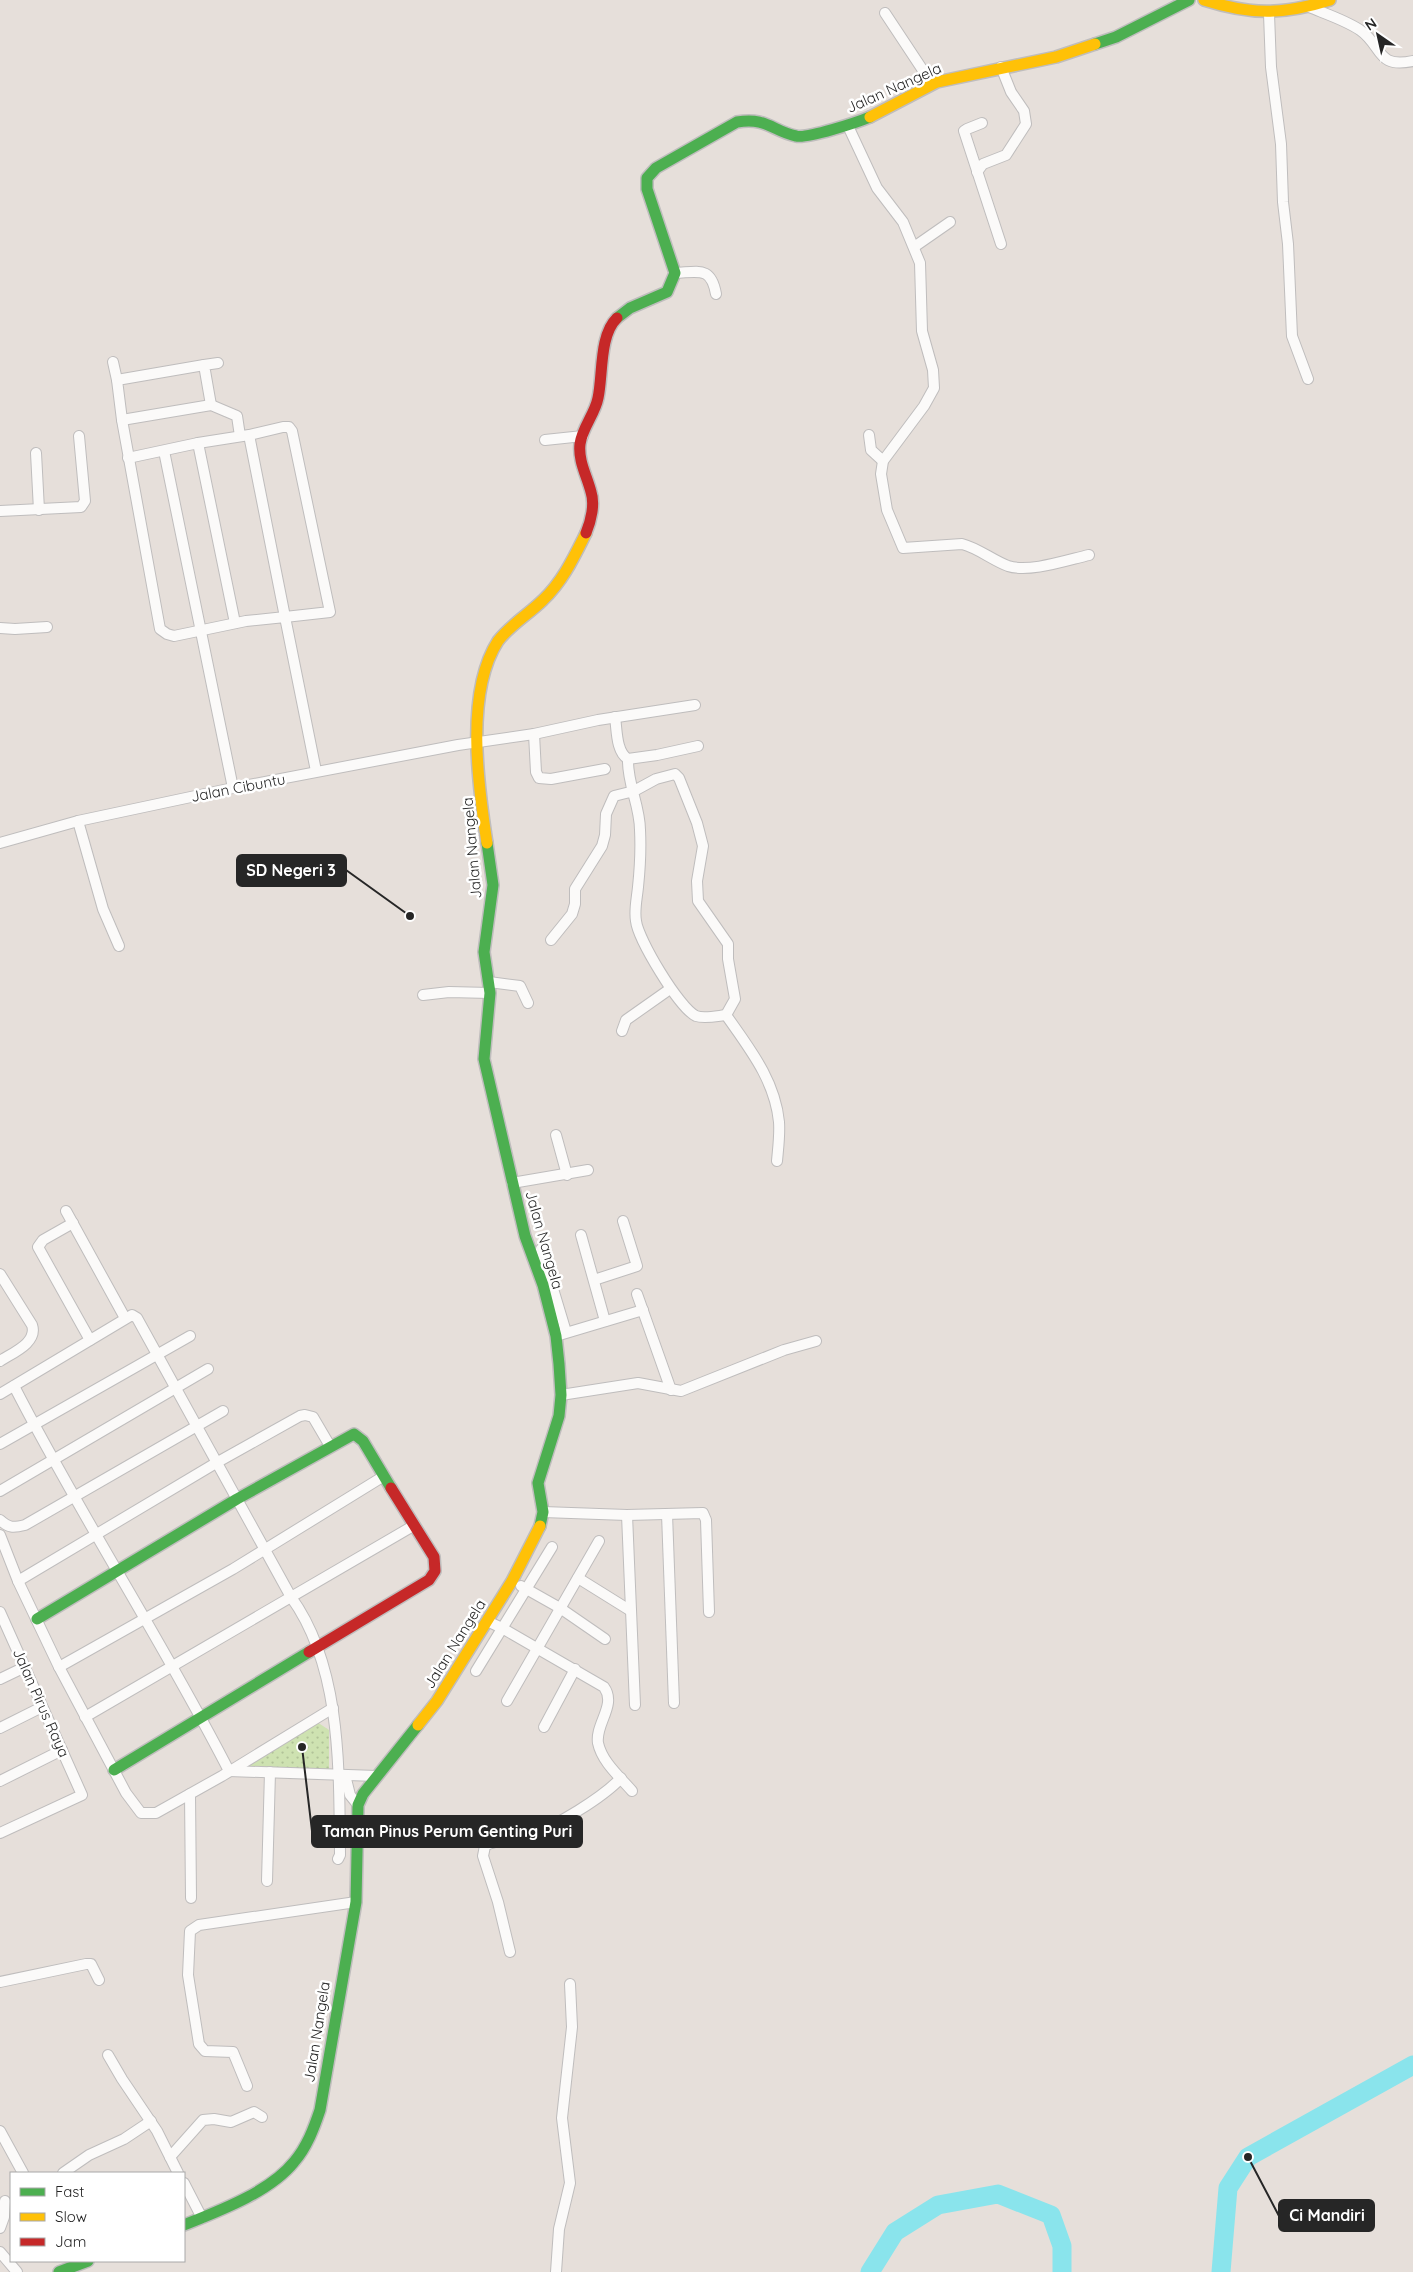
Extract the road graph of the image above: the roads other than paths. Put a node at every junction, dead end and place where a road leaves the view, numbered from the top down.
1 (1189, 0) edge
2 (1204, 0) edge
3 (1330, 0) edge
4 (1309, 7) junction
5 (885, 13) dead end
6 (1269, 14) junction
7 (1413, 60) edge
8 (1001, 67) junction
9 (932, 84) junction
10 (982, 123) dead end
11 (848, 126) junction
12 (977, 172) junction
13 (950, 222) dead end
14 (1001, 244) dead end
15 (914, 246) junction
16 (675, 274) junction
17 (716, 294) dead end
18 (113, 362) dead end
19 (218, 363) dead end
20 (204, 365) junction
21 (1308, 379) dead end
22 (117, 380) junction
23 (211, 404) junction
24 (122, 420) junction
25 (869, 435) dead end
26 (79, 436) dead end
27 (244, 436) junction
28 (583, 436) junction
29 (546, 440) dead end
30 (198, 443) junction
31 (164, 451) junction
32 (36, 453) dead end
33 (128, 458) junction
34 (883, 461) junction
35 (39, 510) junction
36 (0, 511) edge
37 (1089, 555) dead end
38 (285, 617) junction
39 (234, 623) junction
40 (46, 627) dead end
41 (0, 628) edge
42 (200, 630) junction
43 (695, 705) dead end
44 (615, 718) junction
45 (534, 734) junction
46 (477, 742) junction
47 (698, 746) dead end
48 (628, 759) junction
49 (605, 769) dead end
50 (316, 772) junction
51 (233, 788) junction
52 (634, 791) junction
53 (78, 820) junction
54 (0, 843) edge
55 (551, 940) dead end
56 (119, 946) dead end
57 (490, 988) junction
58 (670, 989) junction
59 (424, 996) dead end
60 (528, 1003) dead end
61 (726, 1015) junction
62 (622, 1031) dead end
63 (556, 1135) dead end
64 (777, 1162) dead end
65 (588, 1170) dead end
66 (567, 1174) junction
67 (512, 1183) junction
68 (66, 1211) dead end
69 (623, 1220) dead end
70 (73, 1223) junction
71 (581, 1235) dead end
72 (541, 1249) dead end
73 (0, 1274) edge
74 (594, 1280) junction
75 (637, 1294) dead end
76 (643, 1310) junction
77 (125, 1318) junction
78 (605, 1321) junction
79 (561, 1334) junction
80 (190, 1336) dead end
81 (90, 1340) junction
82 (816, 1341) dead end
83 (157, 1354) junction
84 (1, 1359) edge
85 (208, 1369) dead end
86 (14, 1386) junction
87 (177, 1388) junction
88 (670, 1390) junction
89 (0, 1394) edge
90 (561, 1395) junction
91 (223, 1411) dead end
92 (33, 1424) junction
93 (197, 1426) junction
94 (0, 1444) edge
95 (330, 1446) junction
96 (54, 1459) junction
97 (216, 1463) junction
98 (384, 1476) junction
99 (0, 1491) edge
100 (74, 1495) junction
101 (236, 1499) junction
102 (542, 1512) junction
103 (627, 1514) junction
104 (667, 1514) junction
105 (0, 1520) edge
106 (413, 1526) junction
107 (96, 1533) junction
108 (0, 1535) edge
109 (599, 1541) dead end
110 (552, 1547) dead end
111 (265, 1548) junction
112 (118, 1570) junction
113 (578, 1578) junction
114 (18, 1581) junction
115 (512, 1581) junction
116 (526, 1589) junction
117 (291, 1597) junction
118 (560, 1608) junction
119 (631, 1611) junction
120 (0, 1612) edge
121 (709, 1612) dead end
122 (37, 1618) junction
123 (145, 1618) junction
124 (487, 1621) junction
125 (3, 1627) edge
126 (502, 1628) junction
127 (605, 1639) dead end
128 (318, 1648) junction
129 (537, 1648) junction
130 (174, 1665) junction
131 (25, 1667) junction
132 (59, 1667) junction
133 (575, 1669) junction
134 (476, 1671) dead end
135 (0, 1678) edge
136 (507, 1701) dead end
137 (674, 1702) dead end
138 (635, 1705) dead end
139 (42, 1706) junction
140 (332, 1708) junction
141 (85, 1717) junction
142 (202, 1717) junction
143 (544, 1727) dead end
144 (0, 1728) edge
145 (62, 1750) junction
146 (114, 1770) junction
147 (229, 1770) junction
148 (270, 1772) junction
149 (342, 1775) junction
150 (376, 1776) junction
151 (621, 1778) junction
152 (0, 1781) edge
153 (632, 1791) dead end
154 (190, 1794) junction
155 (358, 1805) junction
156 (0, 1833) edge
157 (338, 1859) dead end
158 (267, 1881) dead end
159 (191, 1898) dead end
160 (356, 1902) junction
161 (510, 1952) dead end
162 (99, 1980) dead end
163 (0, 1982) edge
164 (570, 1984) dead end
165 (108, 2055) dead end
166 (247, 2086) dead end
167 (262, 2117) dead end
168 (151, 2121) junction
169 (0, 2131) edge
170 (170, 2156) junction
171 (23, 2172) edge
172 (63, 2172) edge
173 (178, 2172) edge
174 (185, 2185) edge
175 (5, 2199) edge
176 (202, 2218) junction
177 (185, 2225) edge
178 (0, 2228) edge
179 (0, 2252) edge
180 (64, 2262) edge
181 (85, 2262) edge
182 (16, 2272) edge
183 (54, 2272) edge
184 (59, 2272) edge
185 (556, 2272) edge

1 - 8 main road, Jalan Nangela
2 - 6 main road
3 - 4 main road
4 - 6 main road
4 - 7 street
5 - 9 street
6 - 21 street
8 - 9 main road, Jalan Nangela
8 - 12 street
9 - 11 main road, Jalan Nangela
10 - 12 street
11 - 15 street
11 - 16 main road, Jalan Nangela
12 - 14 street
13 - 15 street
15 - 34 street
16 - 17 street
16 - 28 main road, Jalan Nangela
18 - 22 street
19 - 20 street
20 - 22 street
20 - 23 street
22 - 24 street
23 - 24 street
23 - 27 street
24 - 33 street
25 - 34 street
26 - 35 street
27 - 30 street
27 - 38 street
27 - 38 street
28 - 29 street
28 - 46 main road, Jalan Nangela
30 - 31 street
30 - 39 street
31 - 33 street
31 - 42 street
32 - 35 street
33 - 42 street
34 - 37 street
35 - 36 street
38 - 39 street
38 - 50 street
39 - 42 street
40 - 41 street
42 - 51 street
43 - 44 street, Jalan Cibuntu
44 - 45 street, Jalan Cibuntu
44 - 48 street
45 - 46 street, Jalan Cibuntu
45 - 49 street
46 - 50 street, Jalan Cibuntu
46 - 57 main road, Jalan Nangela
47 - 48 street
48 - 52 street
50 - 51 street, Jalan Cibuntu
51 - 53 street, Jalan Cibuntu
52 - 55 street
52 - 58 street
52 - 61 street
53 - 54 street, Jalan Cibuntu
53 - 56 street
57 - 59 street
57 - 60 street
57 - 67 main road, Jalan Nangela
58 - 61 street
58 - 62 street
61 - 64 street
63 - 66 street
65 - 66 street
66 - 67 street
67 - 79 main road, Jalan Nangela
68 - 70 street
69 - 74 street
70 - 77 street
70 - 81 street
71 - 74 street
72 - 79 street
73 - 84 street
74 - 78 street
75 - 76 street
76 - 78 street
76 - 88 street
77 - 81 street
77 - 83 street
78 - 79 street
79 - 90 main road, Jalan Nangela
80 - 83 street
81 - 86 street
82 - 88 street
83 - 87 street
83 - 92 street
85 - 87 street
86 - 89 street
86 - 92 street
87 - 93 street
87 - 96 street
88 - 90 street
90 - 102 main road, Jalan Nangela
91 - 93 street
92 - 94 street
92 - 96 street
93 - 97 street
93 - 100 street
95 - 97 street
95 - 98 main road
95 - 101 main road
96 - 99 street
96 - 100 street
97 - 101 street
97 - 107 street
98 - 106 main road
98 - 111 street
100 - 105 street
100 - 107 street
101 - 111 street
101 - 112 main road
102 - 103 street
102 - 115 main road, Jalan Nangela
103 - 104 street
103 - 119 street
104 - 121 street
104 - 137 street
106 - 117 street
106 - 128 main road
107 - 112 street
107 - 114 street
108 - 114 street
109 - 113 street
110 - 116 street
111 - 117 street
111 - 123 street
112 - 122 main road
112 - 123 street
113 - 118 street
113 - 119 street
114 - 122 street
115 - 116 street
115 - 124 main road, Jalan Nangela
116 - 118 street
116 - 126 street
117 - 128 street
117 - 130 street
118 - 127 street
118 - 129 street
119 - 138 street
120 - 125 street, Jalan Pirus Raya
122 - 132 street
123 - 130 street
123 - 132 street
124 - 126 street
124 - 150 main road, Jalan Nangela
125 - 131 street, Jalan Pirus Raya
126 - 129 street
126 - 134 street
128 - 140 street
128 - 142 main road
129 - 133 street
129 - 136 street
130 - 141 street
130 - 142 street
131 - 135 street
131 - 139 street, Jalan Pirus Raya
132 - 141 street
133 - 143 street
133 - 151 street
139 - 144 street
139 - 145 street, Jalan Pirus Raya
140 - 147 street
140 - 149 street
141 - 146 street
142 - 146 main road
142 - 147 street
145 - 152 street
145 - 156 street, Jalan Pirus Raya
146 - 154 street
147 - 148 street
147 - 154 street
148 - 149 street
148 - 158 street
149 - 150 street
149 - 155 street
149 - 157 street
150 - 155 main road, Jalan Nangela
151 - 153 street
151 - 161 street
154 - 159 street
155 - 160 main road, Jalan Nangela
160 - 166 street
160 - 176 main road, Jalan Nangela
162 - 163 street
164 - 185 street
165 - 168 street
167 - 170 street
168 - 170 street
168 - 172 street
169 - 171 street
170 - 173 street
174 - 176 street
175 - 178 street
176 - 177 main road, Jalan Nangela
179 - 182 street
180 - 183 street
181 - 184 main road

